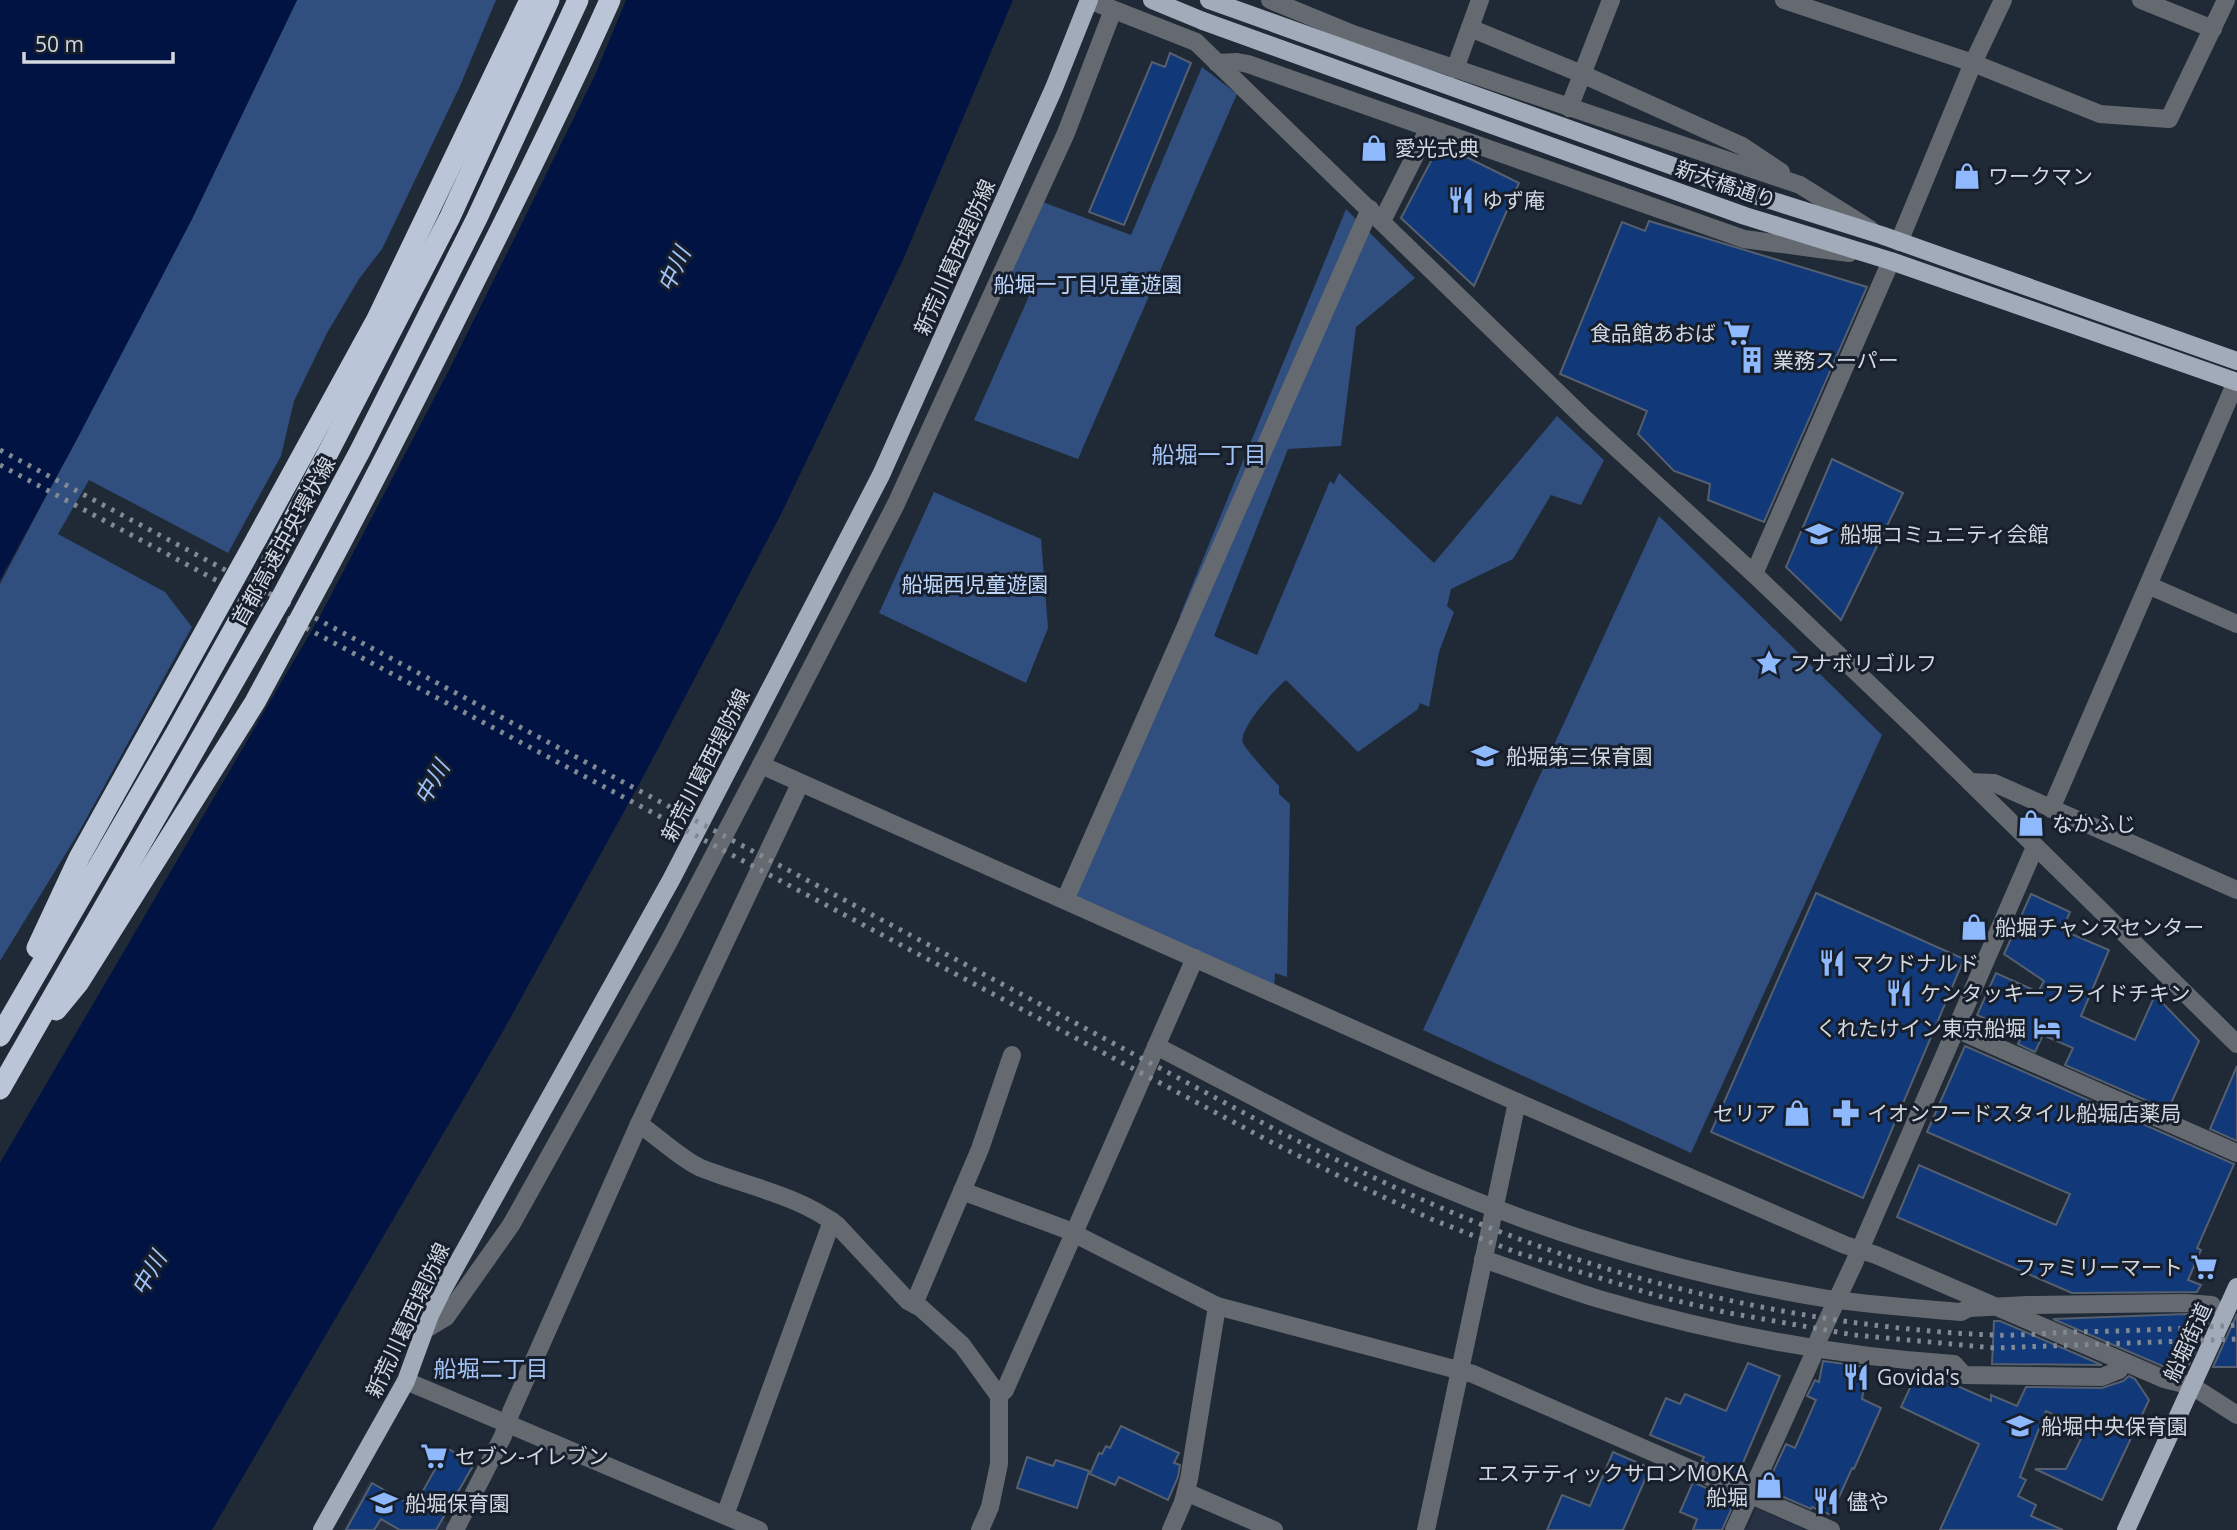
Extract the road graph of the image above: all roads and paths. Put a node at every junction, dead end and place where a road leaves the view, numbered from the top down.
1 (530, 0) edge
2 (549, 0) edge
3 (578, 0) edge
4 (610, 0) edge
5 (1089, 0) edge
6 (1152, 0) edge
7 (1181, 0) edge
8 (1209, 0) edge
9 (1270, 0) edge
10 (1480, 0) edge
11 (1611, 0) edge
12 (1784, 0) edge
13 (2003, 0) edge
14 (2141, 0) edge
15 (2226, 0) edge
16 (1113, 10) junction
17 (1470, 28) junction
18 (2213, 29) junction
19 (1196, 42) junction
20 (1217, 62) junction
21 (1973, 63) junction
22 (1455, 69) junction
23 (1582, 74) junction
24 (1569, 108) junction
25 (1429, 128) junction
26 (1800, 185) junction
27 (1376, 215) junction
28 (1881, 235) junction
29 (1899, 242) junction
30 (1884, 259) junction
31 (2237, 361) edge
32 (2237, 382) edge
33 (1754, 574) junction
34 (2150, 586) junction
35 (2237, 624) edge
36 (761, 765) junction
37 (1970, 782) junction
38 (800, 784) junction
39 (2051, 809) junction
40 (2035, 846) junction
41 (2237, 890) edge
42 (1065, 900) junction
43 (1195, 958) junction
44 (0, 1026) edge
45 (1956, 1029) junction
46 (0, 1036) edge
47 (2237, 1044) edge
48 (1156, 1046) junction
49 (23, 1049) junction
50 (1012, 1055) dead end
51 (0, 1089) edge
52 (1517, 1102) junction
53 (639, 1124) junction
54 (2237, 1153) edge
55 (962, 1191) junction
56 (1494, 1208) junction
57 (832, 1221) junction
58 (1074, 1234) junction
59 (1859, 1250) junction
60 (1483, 1259) junction
61 (2237, 1287) edge
62 (1837, 1299) junction
63 (914, 1304) junction
64 (2212, 1305) dead end
65 (1217, 1306) junction
66 (1994, 1307) junction
67 (426, 1329) junction
68 (1816, 1348) junction
69 (2124, 1362) junction
70 (1460, 1370) junction
71 (406, 1381) junction
72 (2192, 1386) junction
73 (999, 1396) junction
74 (2237, 1415) edge
75 (507, 1424) junction
76 (1186, 1492) junction
77 (1750, 1495) junction
78 (725, 1516) junction
79 (322, 1530) edge
80 (455, 1530) edge
81 (759, 1530) edge
82 (980, 1530) edge
83 (1171, 1530) edge
84 (1274, 1530) edge
85 (1426, 1530) edge
86 (1734, 1530) edge
87 (1831, 1530) edge
88 (2126, 1530) edge

1 - 44 highway, bridge
2 - 46 highway, 首都高速中央環状線, bridge
3 - 49 highway, 首都高速中央環状線, bridge
4 - 49 highway, bridge
5 - 16 street
5 - 67 main road, 新荒川葛西堤防線
6 - 30 main road, 新大橋通り, bridge
7 - 19 street
8 - 28 main road, 新大橋通り
9 - 22 street
10 - 17 street
11 - 23 street
12 - 21 street
13 - 21 street
14 - 18 street
15 - 18 street
16 - 19 street
16 - 36 street
17 - 22 street
17 - 23 street
18 - 21 street
19 - 20 street
20 - 25 street
20 - 27 street
21 - 29 street
22 - 24 street
23 - 24 street
23 - 26 street
24 - 26 street
25 - 27 street
25 - 30 street
26 - 28 street
27 - 33 street
27 - 42 street
28 - 29 main road, 新大橋通り
29 - 31 main road, 新大橋通り
30 - 32 main road, 新大橋通り
30 - 33 street
32 - 34 street
33 - 37 street
34 - 35 street
34 - 39 street
36 - 38 street
36 - 67 street
37 - 39 street
37 - 40 street
38 - 42 street
38 - 53 street
39 - 41 street
40 - 45 street
40 - 47 street
42 - 43 street
43 - 48 street
43 - 52 street
45 - 54 street
45 - 59 street
48 - 56 street
48 - 58 street
49 - 51 highway, 首都高速中央環状線, bridge
50 - 55 street
52 - 56 street
52 - 59 street
53 - 57 street
53 - 75 street
55 - 58 street
55 - 63 street
56 - 60 street
56 - 62 street
57 - 63 street
57 - 78 street
58 - 65 street
58 - 73 street
59 - 62 street
59 - 66 street
60 - 68 street
60 - 70 street
61 - 72 main road, 船堀街道
62 - 66 street
62 - 68 street
63 - 73 street
64 - 66 street
65 - 70 street
65 - 76 street
66 - 69 street
67 - 71 main road, 新荒川葛西堤防線
68 - 69 street
68 - 77 street
69 - 72 street
70 - 77 street
70 - 85 street
71 - 75 street
71 - 79 main road, 新荒川葛西堤防線
72 - 74 street
72 - 88 main road, 船堀街道
73 - 82 street
75 - 78 street
75 - 80 street
76 - 83 street
76 - 84 street
77 - 86 street
77 - 87 street
78 - 81 street

